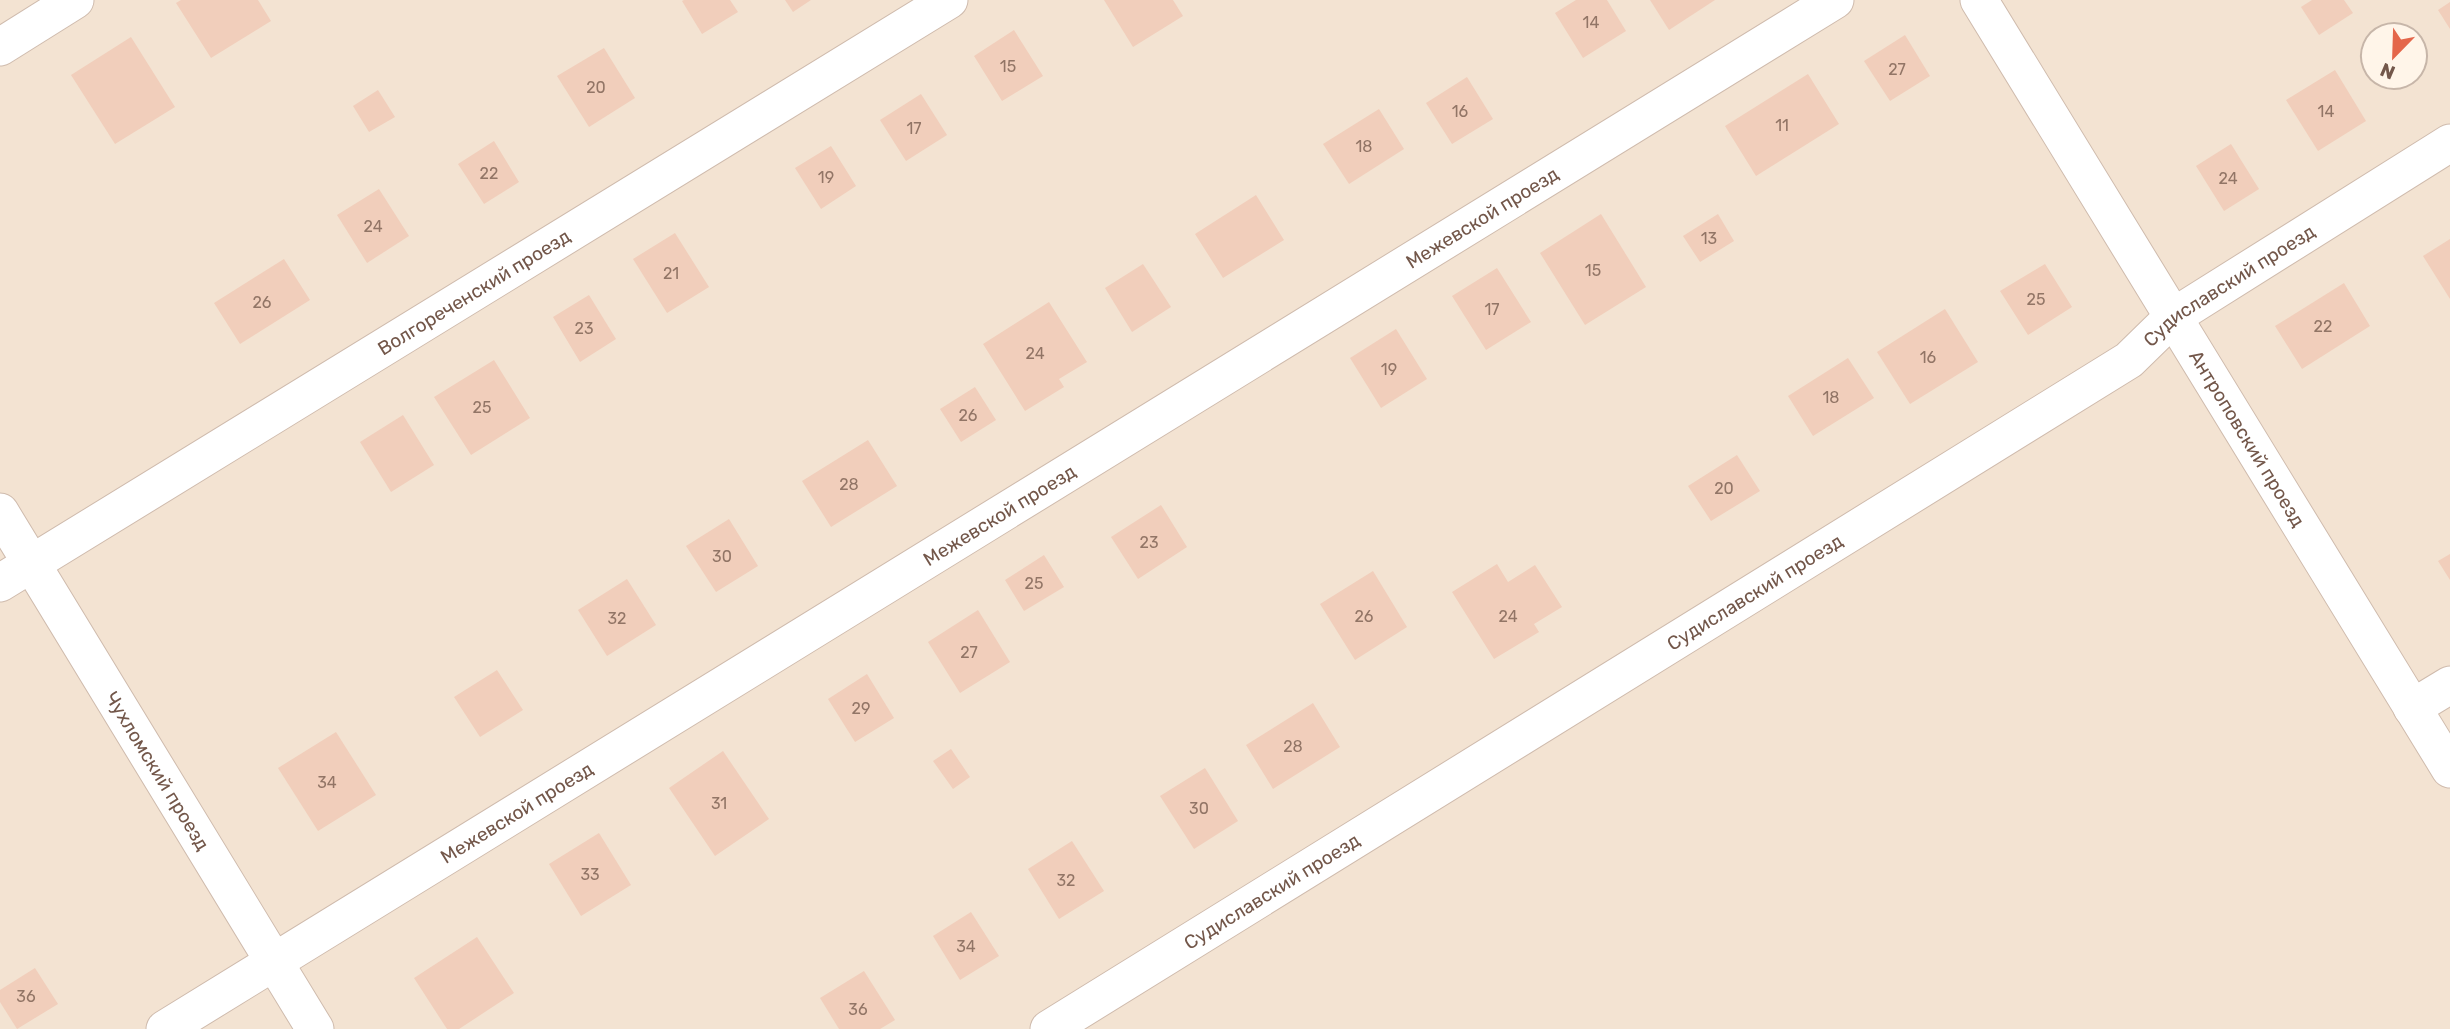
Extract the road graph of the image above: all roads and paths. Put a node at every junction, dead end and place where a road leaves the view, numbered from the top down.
1 (75, 0) edge
2 (949, 0) edge
3 (1835, 0) edge
4 (1979, 0) edge
5 (0, 47) edge
6 (2450, 143) edge
7 (2173, 317) junction
8 (0, 512) edge
9 (32, 564) junction
10 (0, 583) edge
11 (2450, 685) edge
12 (2412, 708) junction
13 (2450, 769) edge
14 (274, 962) junction
15 (165, 1029) edge
16 (315, 1029) edge
17 (1049, 1029) edge

1 - 5 street
2 - 9 street, Волгореченский проезд
3 - 14 street, Межевской проезд
4 - 7 street, Антроповский проезд
6 - 7 street, Судиславский проезд
7 - 12 street, Антроповский проезд
7 - 17 street, Судиславский проезд
8 - 9 street, Чухломский проезд
9 - 10 street, Волгореченский проезд
9 - 14 street, Чухломский проезд
11 - 12 street
12 - 13 street, Антроповский проезд
14 - 15 street, Межевской проезд
14 - 16 street, Чухломский проезд

